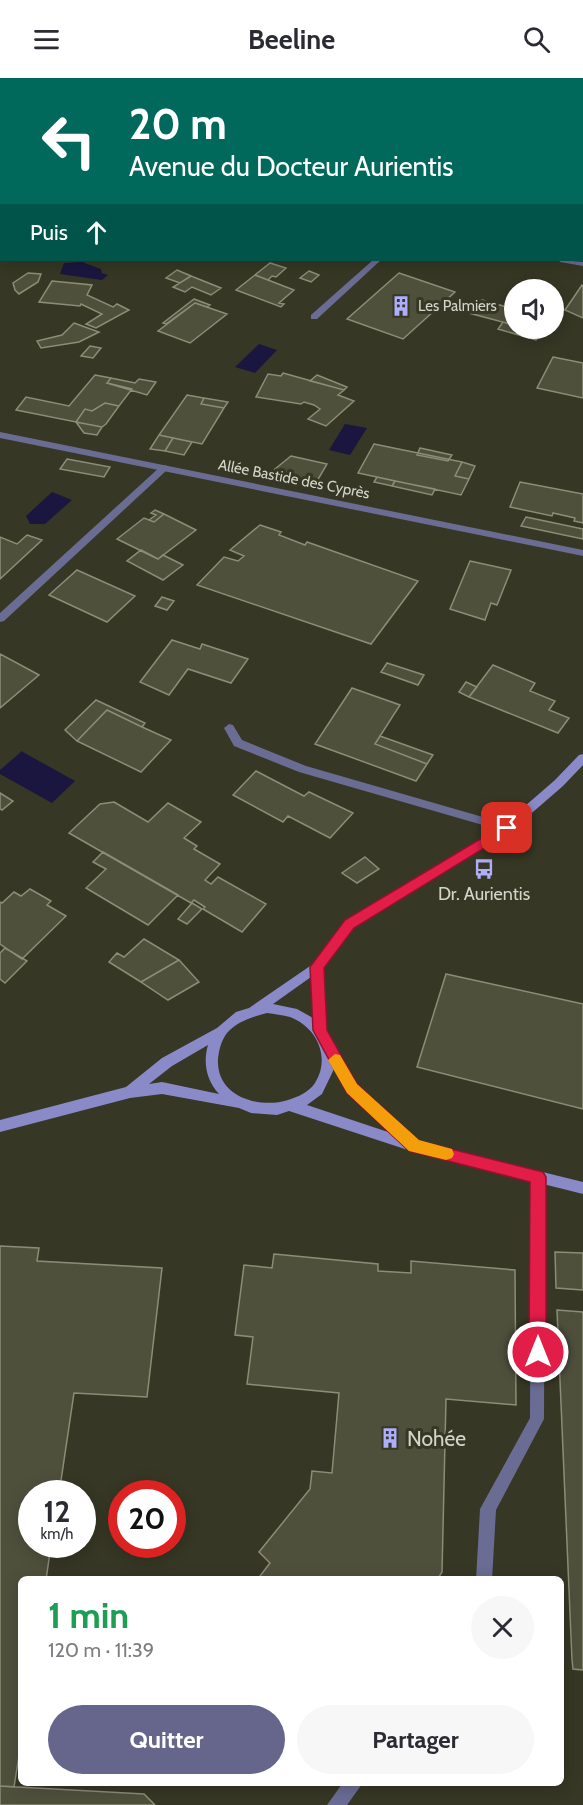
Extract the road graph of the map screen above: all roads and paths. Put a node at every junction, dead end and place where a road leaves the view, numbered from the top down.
1 (376, 261) edge
2 (568, 261) edge
3 (583, 264) edge
4 (314, 317) dead end
5 (0, 435) edge
6 (164, 468) junction
7 (583, 553) edge
8 (0, 619) edge
9 (229, 728) dead end
10 (583, 758) edge
11 (507, 828) junction
12 (317, 967) junction
13 (254, 1010) junction
14 (320, 1030) junction
15 (218, 1033) junction
16 (329, 1050) junction
17 (130, 1092) junction
18 (244, 1104) junction
19 (291, 1106) junction
20 (0, 1126) edge
21 (414, 1146) junction
22 (538, 1177) junction
23 (583, 1188) edge
24 (484, 1576) edge
25 (350, 1786) edge
26 (336, 1805) edge

1 - 4 street
2 - 3 street
5 - 6 street, Allée Bastide des Cyprès
6 - 7 street, Allée Bastide des Cyprès
6 - 8 street
9 - 11 street
10 - 11 main road
11 - 12 main road
12 - 13 main road
12 - 14 main road
13 - 14 main road
13 - 15 main road
14 - 16 main road
15 - 17 main road
15 - 18 main road
16 - 19 main road
16 - 21 main road
17 - 18 main road
17 - 20 main road
18 - 19 main road
19 - 21 main road
21 - 22 main road
22 - 23 main road
22 - 24 street
25 - 26 street

